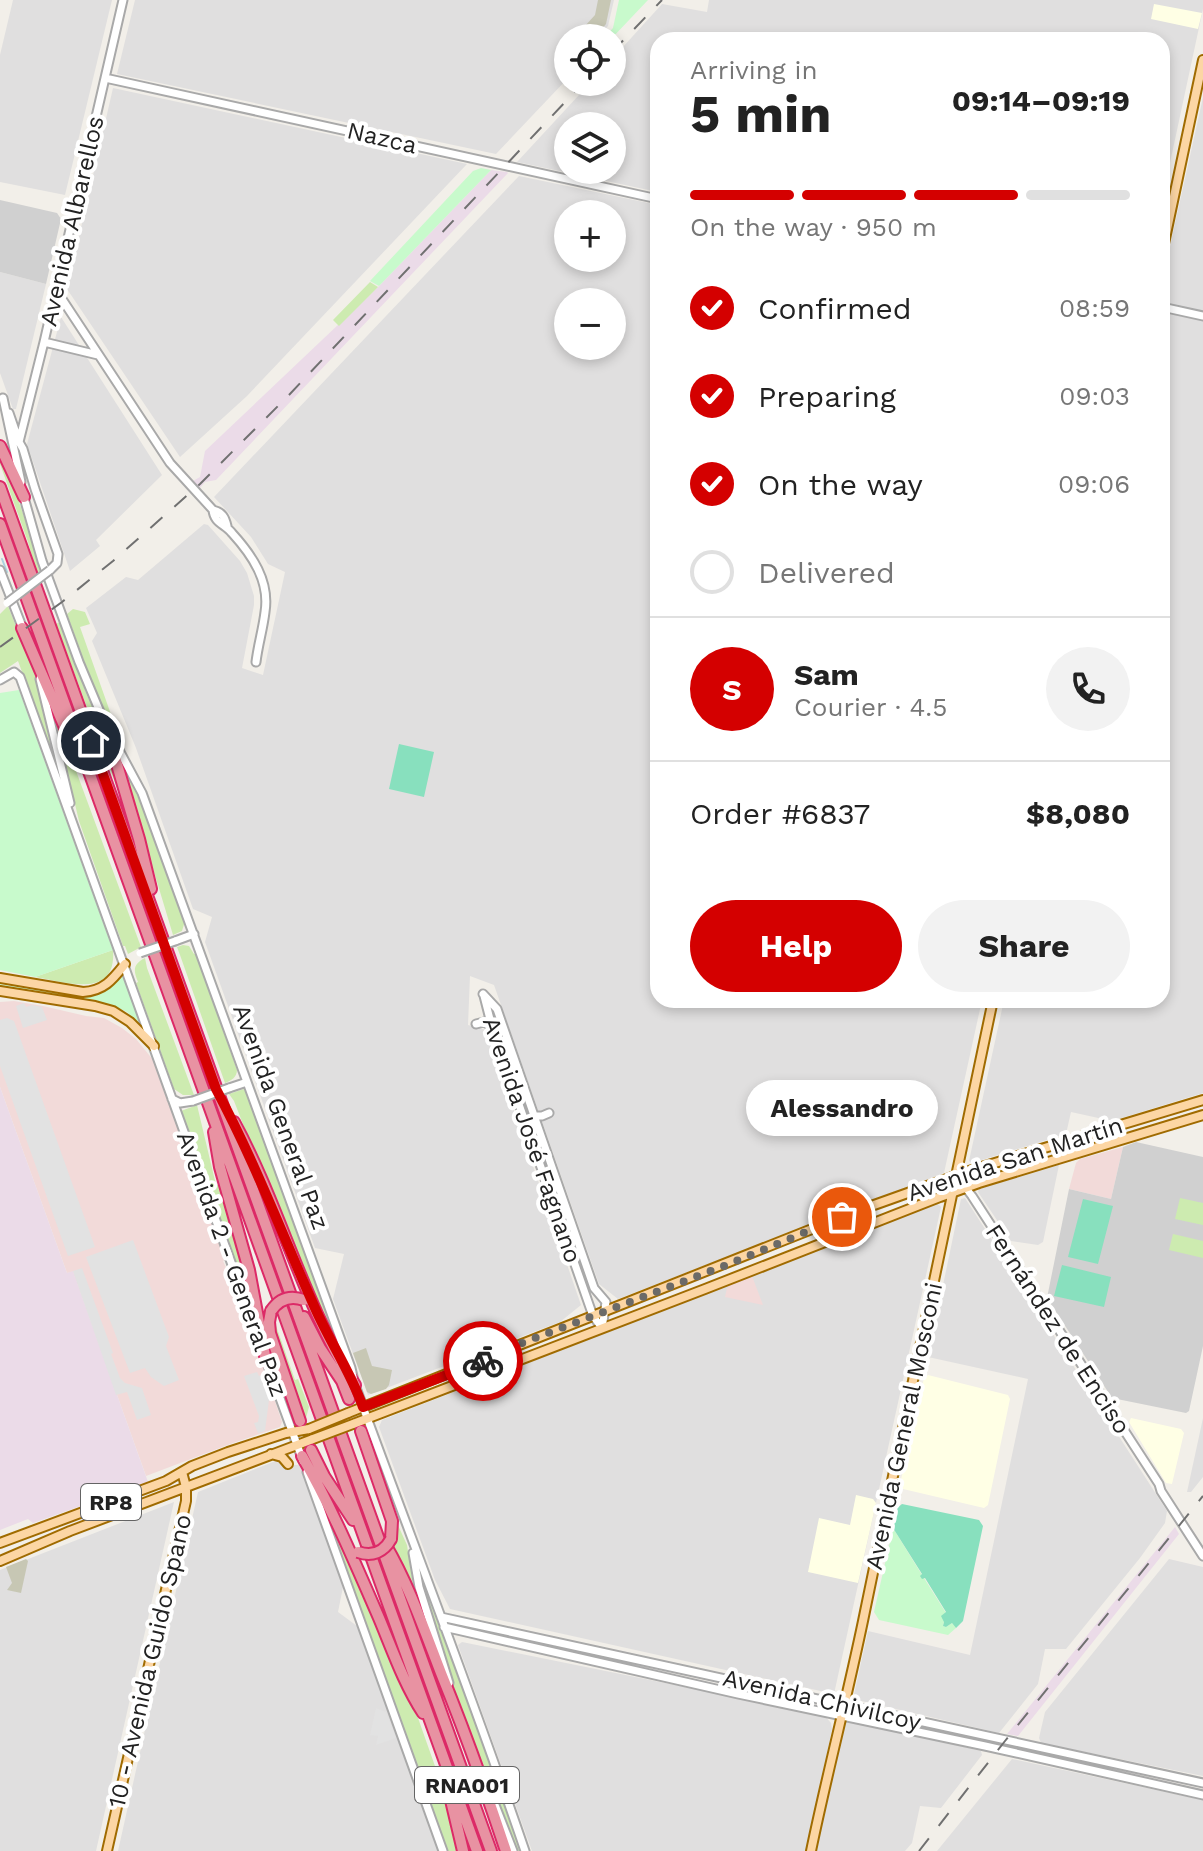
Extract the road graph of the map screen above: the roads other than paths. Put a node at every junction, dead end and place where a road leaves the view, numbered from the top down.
1 (123, 0) edge
2 (1203, 60) edge
3 (105, 78) junction
4 (650, 197) edge
5 (1170, 215) edge
6 (56, 290) junction
7 (1170, 309) edge
8 (1203, 316) edge
9 (44, 342) junction
10 (98, 355) junction
11 (1, 394) edge
12 (19, 442) junction
13 (0, 446) edge
14 (0, 487) edge
15 (24, 497) junction
16 (0, 524) edge
17 (0, 570) edge
18 (0, 609) edge
19 (22, 628) junction
20 (256, 662) dead end
21 (0, 680) edge
22 (105, 724) junction
23 (102, 807) junction
24 (73, 821) junction
25 (194, 934) junction
26 (162, 937) junction
27 (125, 964) junction
28 (0, 978) edge
29 (0, 991) edge
30 (991, 1008) edge
31 (502, 1023) junction
32 (476, 1024) dead end
33 (492, 1027) junction
34 (154, 1046) junction
35 (247, 1082) junction
36 (216, 1089) junction
37 (172, 1099) junction
38 (1203, 1100) edge
39 (210, 1107) junction
40 (549, 1113) dead end
41 (1203, 1115) edge
42 (533, 1116) junction
43 (956, 1175) junction
44 (966, 1187) junction
45 (953, 1192) junction
46 (287, 1286) junction
47 (606, 1307) junction
48 (316, 1311) junction
49 (593, 1316) junction
50 (602, 1328) junction
51 (266, 1361) junction
52 (355, 1385) junction
53 (349, 1399) dead end
54 (363, 1407) junction
55 (367, 1418) junction
56 (305, 1425) junction
57 (357, 1428) junction
58 (294, 1433) junction
59 (298, 1445) junction
60 (309, 1449) junction
61 (271, 1454) junction
62 (288, 1464) dead end
63 (182, 1472) junction
64 (1159, 1484) junction
65 (186, 1487) junction
66 (373, 1524) junction
67 (0, 1543) edge
68 (347, 1543) junction
69 (412, 1543) junction
70 (1203, 1548) edge
71 (1203, 1556) edge
72 (0, 1561) edge
73 (377, 1573) junction
74 (441, 1617) junction
75 (444, 1627) junction
76 (844, 1705) junction
77 (456, 1707) junction
78 (842, 1715) junction
79 (433, 1728) junction
80 (440, 1746) junction
81 (483, 1781) junction
82 (1203, 1783) edge
83 (1203, 1795) edge
84 (107, 1851) edge
85 (443, 1851) edge
86 (463, 1851) edge
87 (477, 1851) edge
88 (491, 1851) edge
89 (506, 1851) edge
90 (513, 1851) edge
91 (525, 1851) edge
92 (811, 1851) edge

1 - 3 street, Avenida Albarellos
2 - 5 main road
3 - 4 street, Nazca
3 - 6 street, Avenida Albarellos
6 - 9 street, Avenida Albarellos
6 - 10 street
7 - 8 street
9 - 10 street
9 - 12 street, Avenida Albarellos
10 - 20 street
11 - 12 street, Avenida General Paz
11 - 15 street, Avenida General Paz
12 - 18 street, Avenida General Paz, bridge
13 - 15 highway
14 - 26 highway, RNA001
15 - 22 street, Avenida General Paz
16 - 23 highway, RNA001
17 - 19 street
19 - 23 highway
19 - 24 street
21 - 24 street, Avenida 2 - General Paz
22 - 25 street, Avenida General Paz
22 - 26 highway
23 - 39 highway, RNA001
24 - 27 street, Avenida 2 - General Paz
25 - 27 street, bridge
25 - 35 street, Avenida General Paz
26 - 36 highway, RNA001
27 - 28 main road
27 - 34 street, Avenida 2 - General Paz
29 - 34 main road
30 - 43 main road, Avenida General Mosconi
31 - 33 street
31 - 33 street, Avenida José Fagnano
31 - 42 street, Avenida José Fagnano
32 - 33 street
33 - 49 street, Avenida José Fagnano
34 - 37 street, Avenida 2 - General Paz
35 - 37 street, bridge
35 - 52 street, Avenida General Paz
36 - 46 highway, RNA001
36 - 48 highway
37 - 51 street, Avenida 2 - General Paz
38 - 43 main road, Avenida San Martín
39 - 51 highway
39 - 73 highway, RNA001
40 - 42 street
41 - 44 main road, Avenida San Martín
42 - 47 street, Avenida José Fagnano
43 - 44 street, Fernández de Enciso
43 - 45 main road, Avenida General Mosconi
43 - 47 main road, Avenida San Martín
44 - 45 main road, Avenida San Martín
44 - 64 street, Fernández de Enciso
45 - 50 main road, Avenida San Martín
45 - 76 main road, Avenida General Mosconi
46 - 53 highway
46 - 66 highway, RNA001
47 - 49 main road, Avenida San Martín
47 - 50 street
48 - 52 highway
48 - 56 highway, bridge
49 - 50 street, Avenida José Fagnano
49 - 54 main road, Avenida San Martín
50 - 55 main road, Avenida San Martín
51 - 58 street, Avenida 2 - General Paz
52 - 54 street, Avenida General Paz
54 - 55 street, Avenida General Paz
54 - 56 main road, Avenida San Martín, bridge
55 - 57 main road, Avenida San Martín
55 - 69 street, Avenida General Paz
56 - 58 main road, Avenida San Martín
57 - 60 main road, Avenida San Martín, bridge
57 - 68 highway, bridge
58 - 59 street, Avenida 2 - General Paz
58 - 63 main road, RP8
59 - 60 main road, Avenida San Martín
59 - 60 street, Avenida 2 - General Paz
59 - 61 main road, RP8
60 - 68 highway
60 - 73 highway
60 - 85 street, Avenida 2 - General Paz
61 - 62 main road
61 - 65 main road, RP8
63 - 65 main road, 10 - Avenida Guido Spano
63 - 67 main road, RP8
64 - 70 street, Fernández de Enciso
64 - 71 street, Fernández de Enciso
65 - 72 main road, RP8
65 - 84 main road, 10 - Avenida Guido Spano
66 - 77 highway
66 - 88 highway, RNA001
68 - 79 highway
69 - 74 street, Avenida General Paz
69 - 77 street
73 - 79 highway, RNA001
74 - 75 street, Avenida General Paz
74 - 76 street, Avenida Chivilcoy
75 - 78 street, Avenida Chivilcoy
75 - 91 street, Avenida General Paz
76 - 78 main road, Avenida General Mosconi
76 - 82 street, Avenida Chivilcoy
77 - 81 highway
78 - 83 street, Avenida Chivilcoy
78 - 92 main road, Avenida General Mosconi
79 - 80 highway, RNA001
80 - 86 highway
80 - 87 highway, RNA001
81 - 89 highway
81 - 90 street

